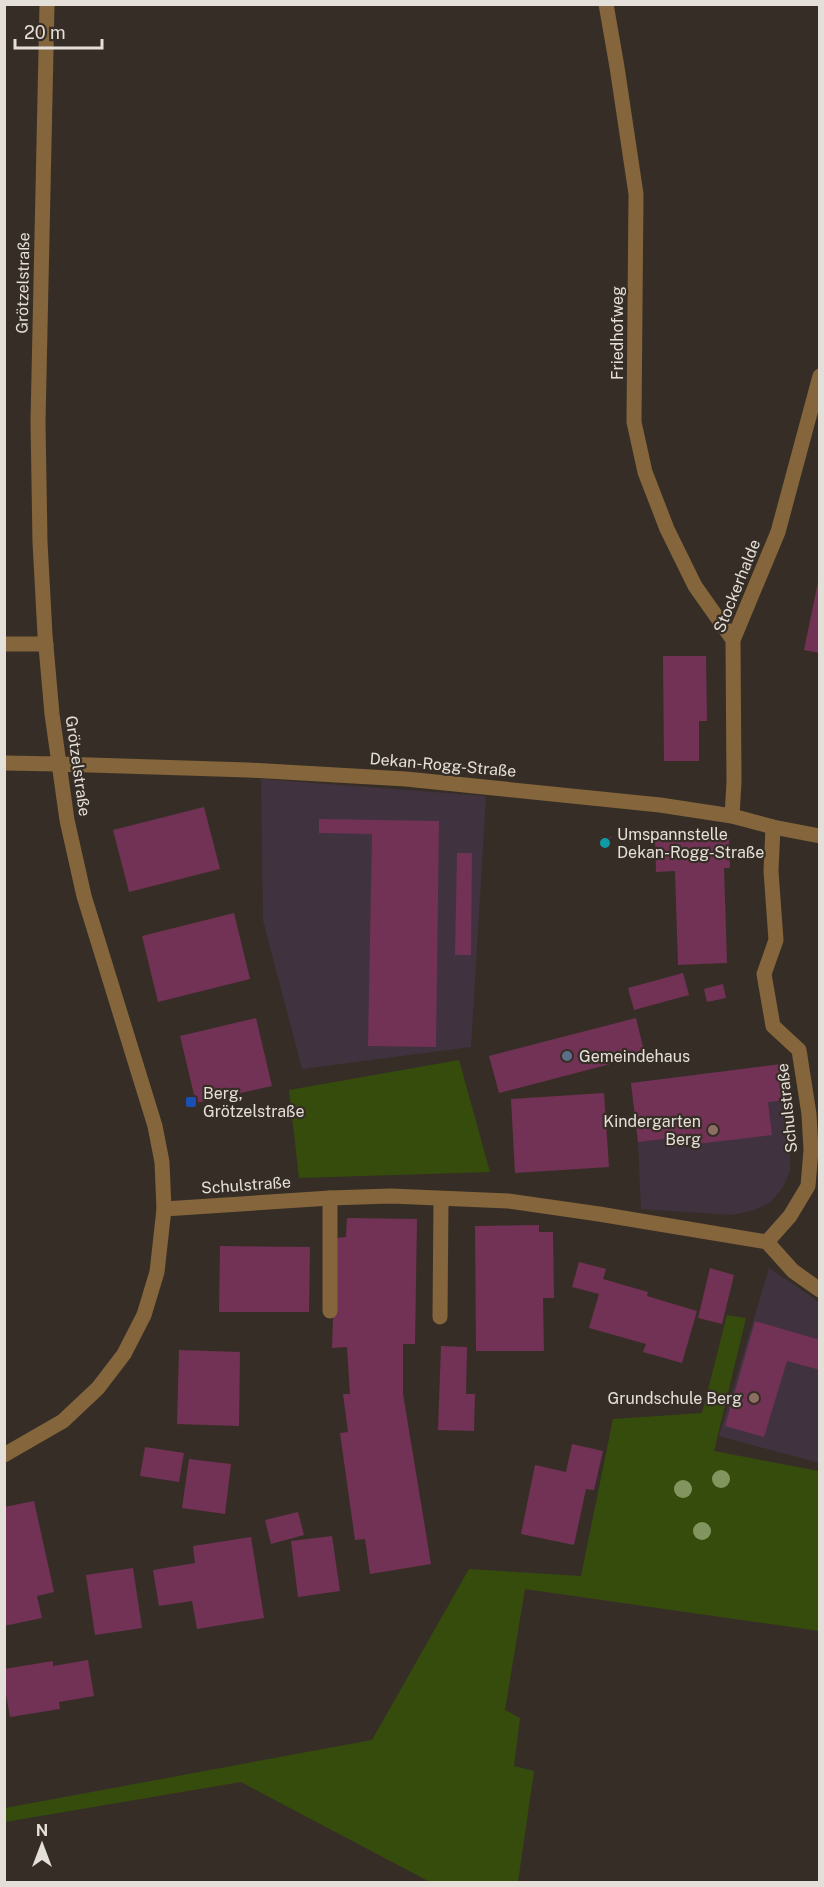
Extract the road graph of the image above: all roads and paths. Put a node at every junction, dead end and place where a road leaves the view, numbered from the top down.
1 (47, 4) edge
2 (606, 4) edge
3 (819, 376) edge
4 (733, 640) junction
5 (4, 644) edge
6 (46, 644) junction
7 (4, 763) edge
8 (60, 764) junction
9 (732, 816) junction
10 (773, 827) junction
11 (819, 836) edge
12 (330, 1198) junction
13 (441, 1200) junction
14 (164, 1209) junction
15 (767, 1242) junction
16 (819, 1290) edge
17 (330, 1311) dead end
18 (440, 1317) dead end
19 (4, 1455) edge

1 - 6 street, Grötzelstraße
2 - 4 street, Friedhofweg
3 - 4 street, Stockerhalde
4 - 9 street, Stockerhalde
5 - 6 street
6 - 8 street, Grötzelstraße
7 - 8 street, Dekan-Rogg-Straße
8 - 9 street, Dekan-Rogg-Straße
8 - 14 street, Grötzelstraße
9 - 10 street, Dekan-Rogg-Straße
10 - 11 street, Dekan-Rogg-Straße
10 - 15 street, Schulstraße
12 - 13 street, Schulstraße
12 - 14 street, Schulstraße
12 - 17 street
13 - 15 street, Schulstraße
13 - 18 street
14 - 19 street, Grötzelstraße
15 - 16 street

